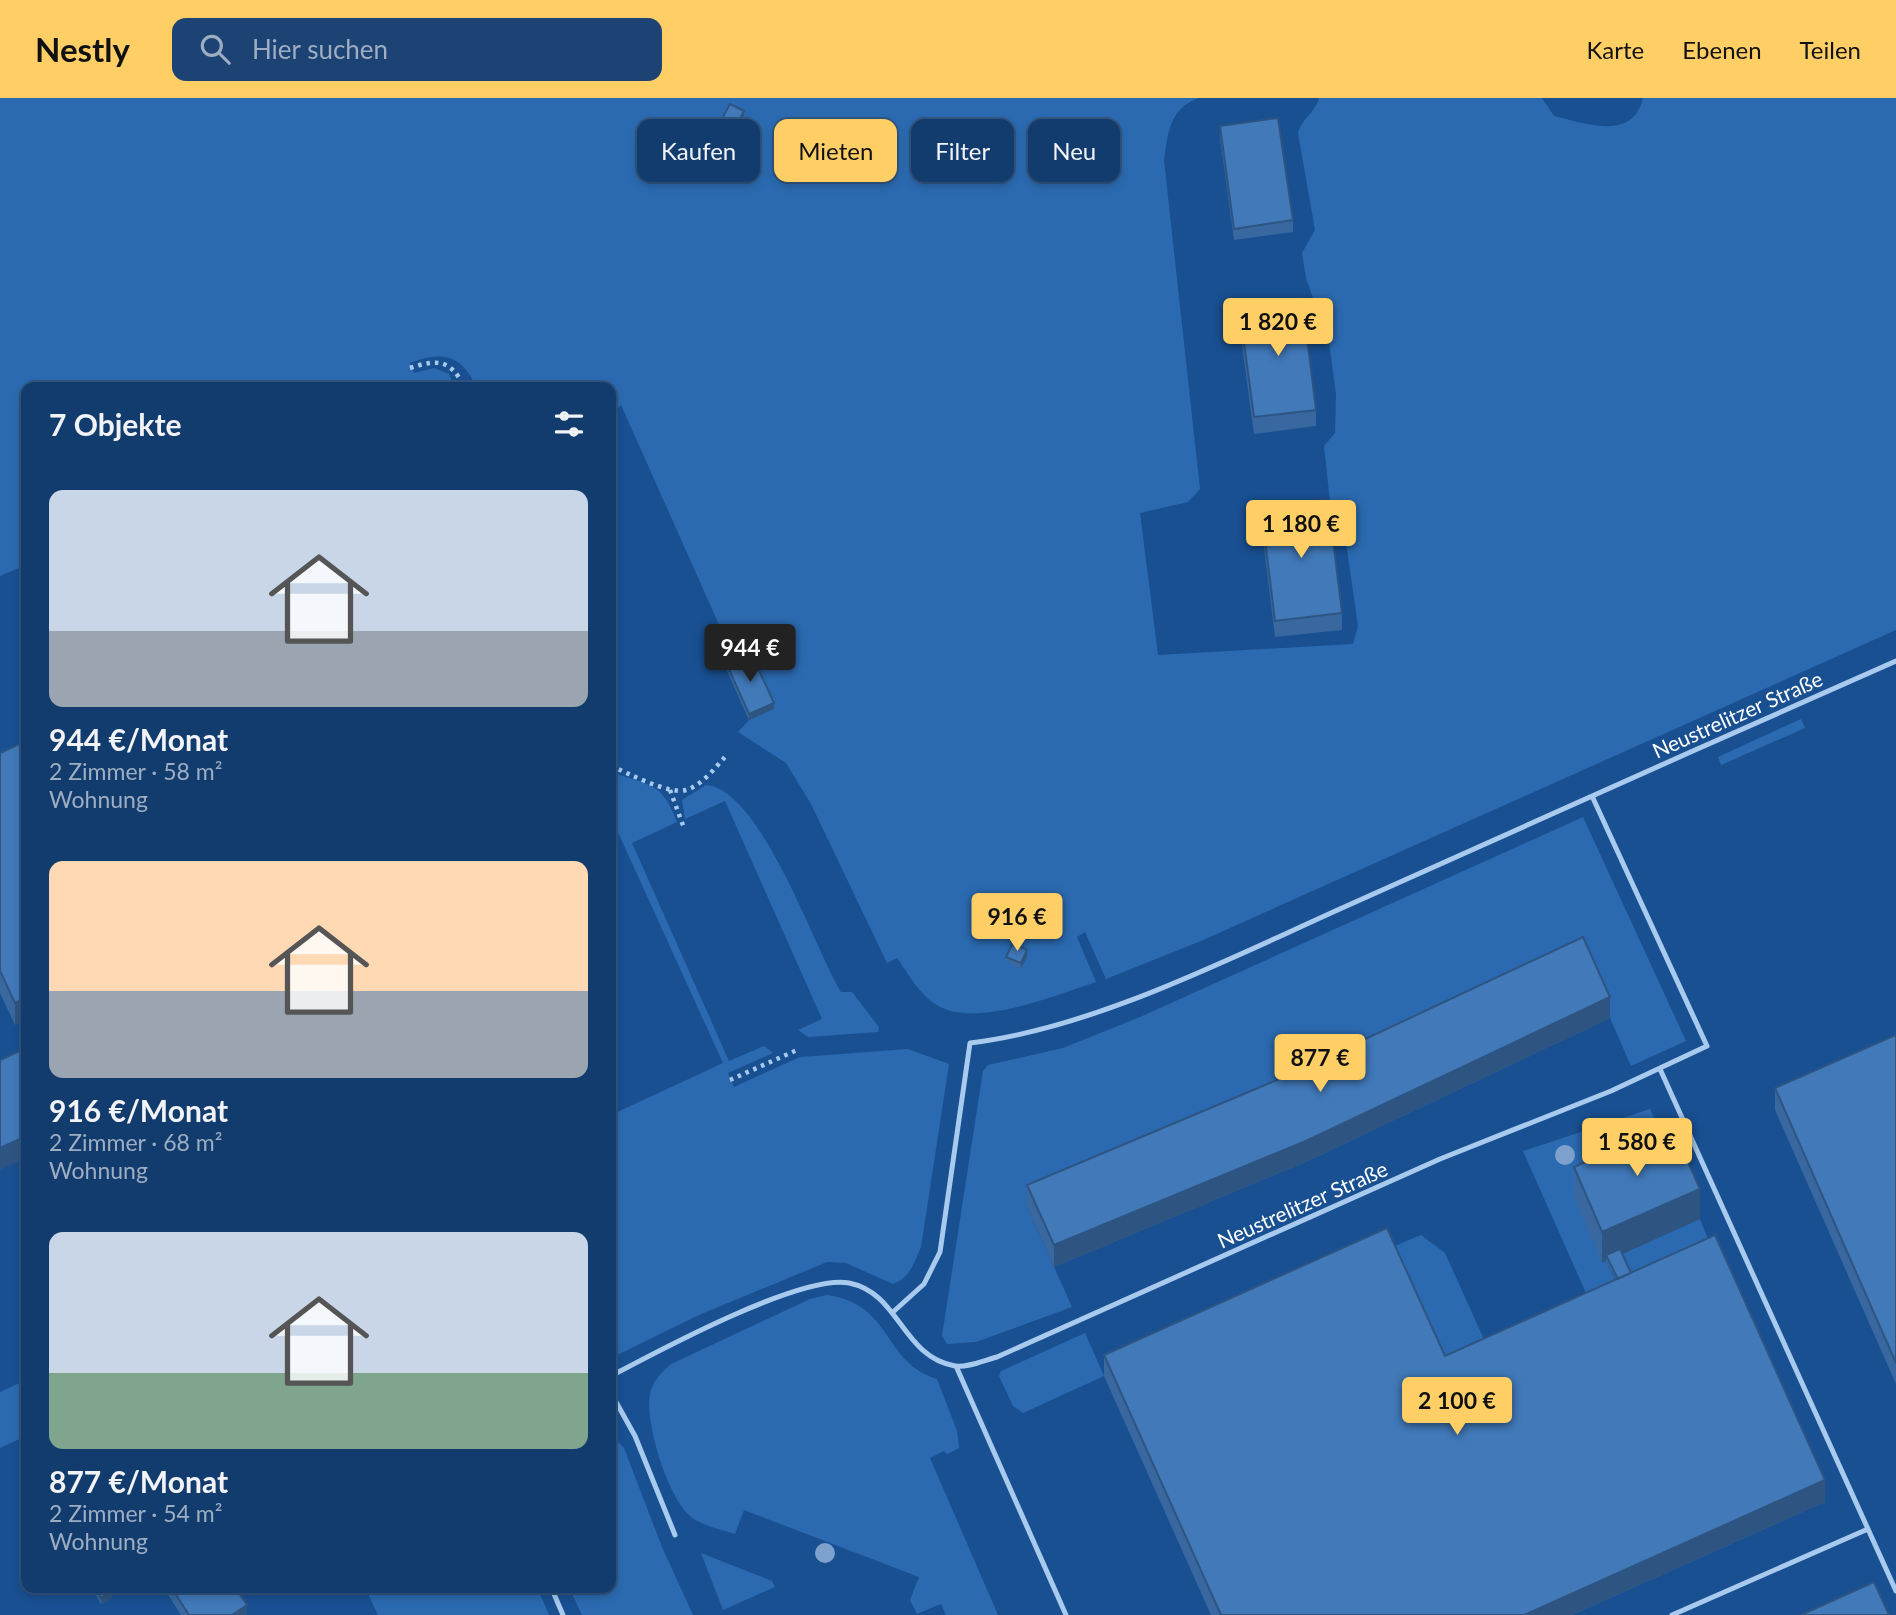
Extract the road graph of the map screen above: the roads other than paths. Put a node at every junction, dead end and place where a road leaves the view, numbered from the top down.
1 (1896, 661) edge
2 (1592, 796) junction
3 (1660, 1069) junction
4 (893, 1312) junction
5 (956, 1366) junction
6 (616, 1373) edge
7 (616, 1402) edge
8 (1868, 1530) junction
9 (674, 1535) dead end
10 (1896, 1591) edge
11 (554, 1593) edge
12 (563, 1615) edge
13 (1066, 1615) edge
14 (1672, 1615) edge

1 - 2 lane, Neustrelitzer Straße
2 - 3 lane, Neustrelitzer Straße
2 - 4 lane, Neustrelitzer Straße
3 - 5 lane, Neustrelitzer Straße
3 - 8 lane
4 - 5 lane
4 - 6 lane
5 - 13 lane
7 - 9 lane
8 - 10 lane
8 - 14 lane
11 - 12 lane

